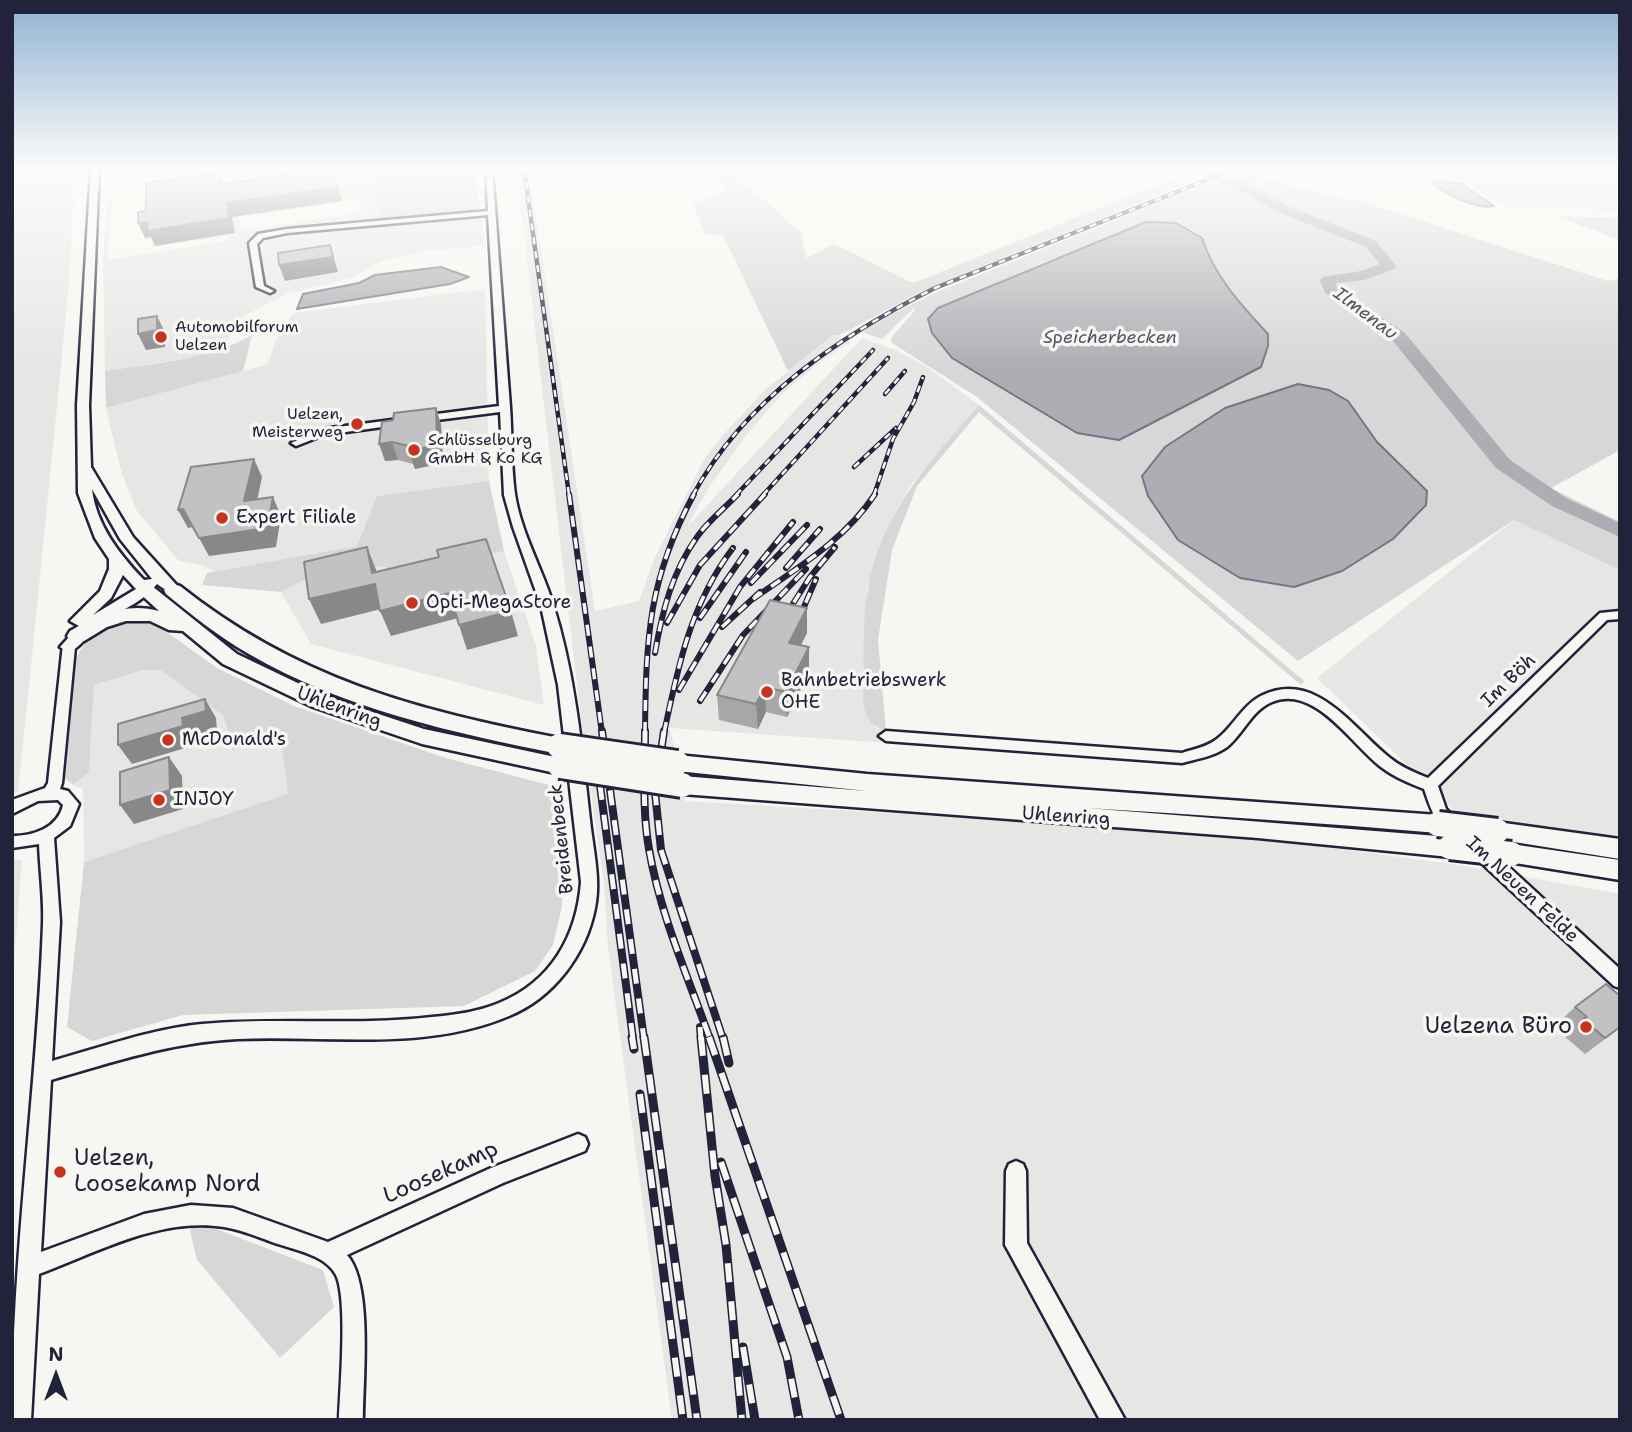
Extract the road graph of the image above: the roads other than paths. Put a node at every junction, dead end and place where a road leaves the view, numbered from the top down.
1 (92, 235) edge
2 (264, 235) edge
3 (494, 235) edge
4 (270, 291) dead end
5 (506, 408) junction
6 (296, 443) dead end
7 (86, 469) junction
8 (116, 559) junction
9 (154, 572) junction
10 (145, 590) junction
11 (173, 590) junction
12 (90, 611) junction
13 (1620, 615) edge
14 (73, 641) junction
15 (230, 659) junction
16 (886, 737) dead end
17 (560, 756) junction
18 (680, 774) junction
19 (1431, 789) junction
20 (50, 793) junction
21 (12, 808) edge
22 (46, 835) junction
23 (12, 842) edge
24 (1620, 849) edge
25 (1620, 872) edge
26 (1620, 980) edge
27 (42, 1073) junction
28 (578, 1144) dead end
29 (1016, 1171) dead end
30 (327, 1253) junction
31 (28, 1268) junction
32 (19, 1420) edge
33 (351, 1420) edge
34 (1113, 1420) edge

1 - 7 main road
2 - 4 street
3 - 5 street, Breidenbeck
5 - 6 street
5 - 27 street, Breidenbeck
7 - 8 main road
7 - 9 main road
8 - 10 main road
8 - 12 main road
9 - 10 main road
9 - 11 main road
10 - 11 main road
10 - 12 main road
10 - 14 main road
10 - 15 highway, Uhlenring
11 - 17 highway, Uhlenring
12 - 14 main road
13 - 19 street, Im Böh
14 - 15 highway
14 - 20 street
15 - 17 highway, Uhlenring
16 - 19 street
17 - 18 highway, bridge
18 - 24 highway, Uhlenring, bridge
18 - 25 highway, Uhlenring, bridge
19 - 26 street, Im Neuen Felde
20 - 21 street
20 - 22 street
22 - 23 street
22 - 27 street
27 - 31 street
28 - 30 street, Loosekamp
29 - 34 street
30 - 31 street
30 - 33 street
31 - 32 street

